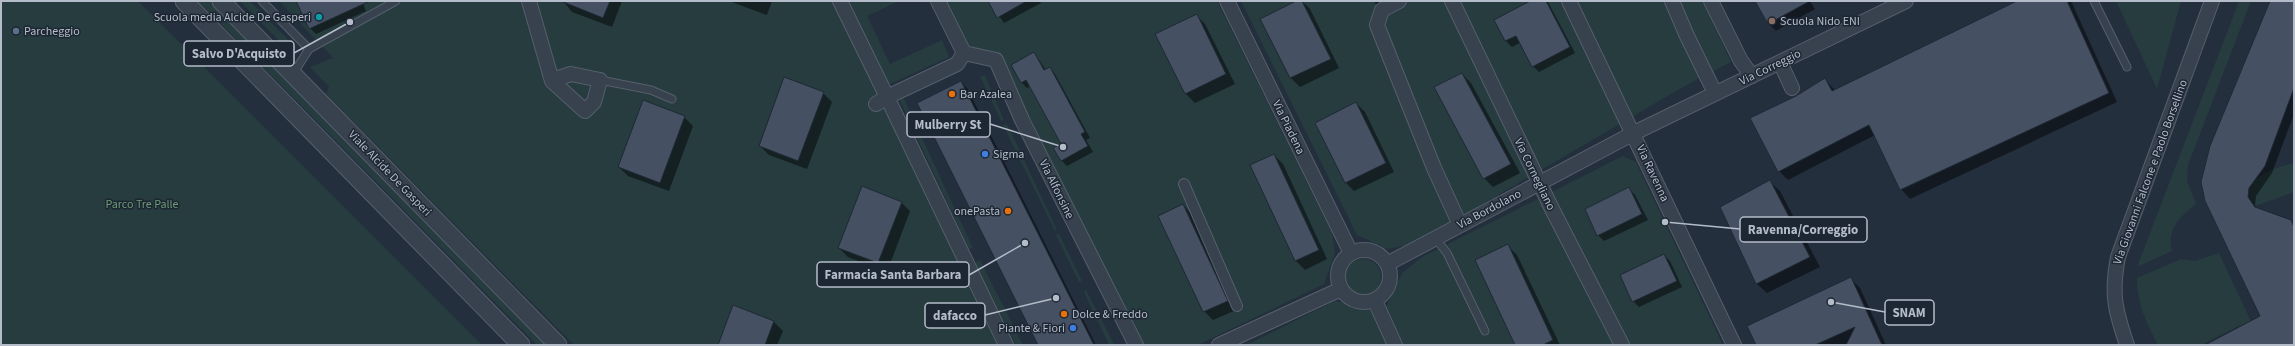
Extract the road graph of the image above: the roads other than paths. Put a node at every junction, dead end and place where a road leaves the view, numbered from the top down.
1 (184, 1) edge
2 (220, 1) edge
3 (262, 1) edge
4 (396, 1) edge
5 (529, 1) edge
6 (840, 1) edge
7 (938, 1) edge
8 (1227, 1) edge
9 (1399, 1) edge
10 (1452, 1) edge
11 (1570, 1) edge
12 (1672, 1) edge
13 (1711, 1) edge
14 (1906, 1) edge
15 (2094, 1) edge
16 (2212, 1) edge
17 (309, 49) junction
18 (964, 53) junction
19 (1780, 62) junction
20 (2127, 67) dead end
21 (293, 74) junction
22 (1752, 76) junction
23 (552, 80) junction
24 (600, 80) junction
25 (1792, 88) dead end
26 (1716, 93) junction
27 (672, 100) dead end
28 (882, 100) junction
29 (1634, 133) junction
30 (1540, 183) junction
31 (1184, 184) dead end
32 (1460, 225) junction
33 (1435, 238) junction
34 (1351, 253) junction
35 (1387, 264) junction
36 (1340, 289) junction
37 (1375, 301) junction
38 (1237, 306) dead end
39 (1485, 331) dead end
40 (522, 345) edge
41 (558, 345) edge
42 (1006, 345) edge
43 (1136, 345) edge
44 (1219, 345) edge
45 (1395, 345) edge
46 (1622, 345) edge
47 (1734, 345) edge
48 (2127, 345) edge

1 - 40 street
2 - 21 street, Viale Alcide De Gasperi
3 - 17 lane
4 - 17 lane
5 - 23 street
6 - 28 street
7 - 18 street
8 - 34 street, Via Piadena
9 - 32 street
10 - 30 street, Via Cornegliano
11 - 29 street, Via Ravenna
12 - 26 street
13 - 22 street
14 - 19 street, Via Correggio
15 - 20 lane
16 - 48 street, Via Giovanni Falcone e Paolo Borsellino
17 - 21 lane
18 - 28 street
18 - 43 street, Via Alfonsine
19 - 22 street, Via Correggio
19 - 25 street
21 - 41 street, Viale Alcide De Gasperi
22 - 26 street, Via Correggio
23 - 24 street
23 - 24 street
24 - 27 lane
26 - 29 street, Via Correggio
28 - 42 street
29 - 30 street, Via Bordolano
29 - 47 street, Via Ravenna
30 - 32 street, Via Bordolano
30 - 46 street, Via Cornegliano
31 - 38 street
32 - 33 street, Via Bordolano
33 - 35 street, Via Bordolano
33 - 39 lane
34 - 35 street
34 - 36 street
35 - 37 street
36 - 37 street
36 - 44 street
37 - 45 street

